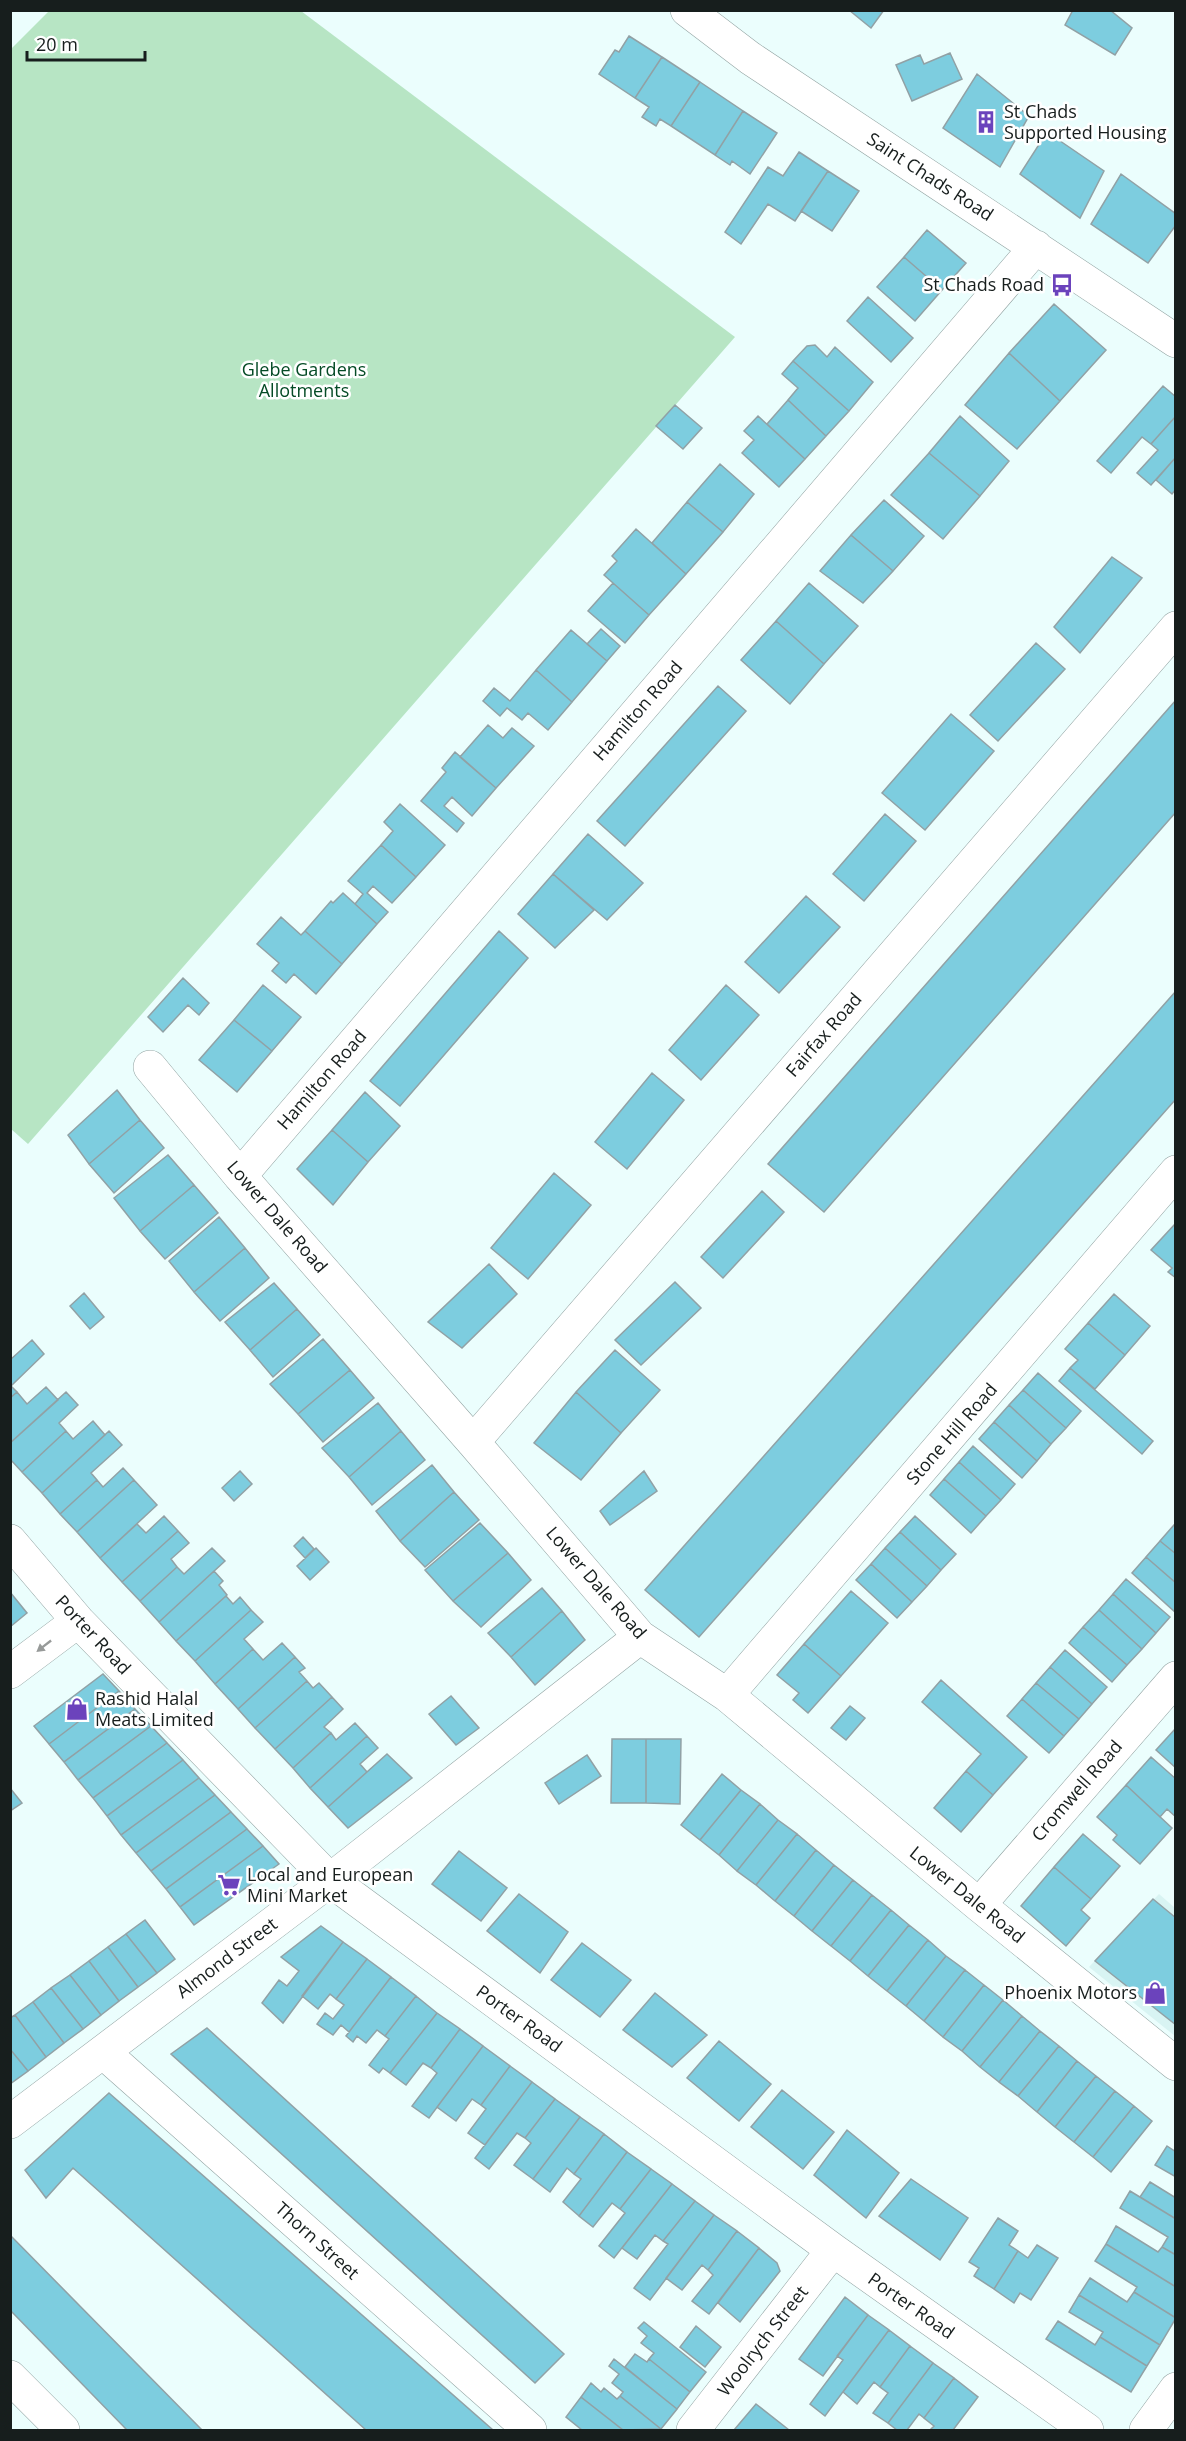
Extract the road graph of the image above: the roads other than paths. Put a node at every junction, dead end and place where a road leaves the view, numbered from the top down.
1 (687, 10) edge
2 (1036, 247) junction
3 (1176, 341) edge
4 (1176, 628) edge
5 (150, 1067) dead end
6 (1176, 1172) edge
7 (240, 1176) junction
8 (473, 1442) junction
9 (10, 1541) edge
10 (78, 1620) junction
11 (640, 1638) junction
12 (10, 1672) edge
13 (1176, 1678) edge
14 (727, 1695) junction
15 (330, 1881) junction
16 (979, 1905) junction
17 (103, 2052) junction
18 (1176, 2064) edge
19 (10, 2122) edge
20 (832, 2250) junction
21 (10, 2377) edge
22 (1176, 2389) edge
23 (63, 2430) edge
24 (530, 2430) edge
25 (693, 2430) edge
26 (1087, 2430) edge
27 (1146, 2430) edge

1 - 2 street, Saint Chads Road
2 - 3 street, Saint Chads Road
2 - 7 street, Hamilton Road
4 - 8 street, Fairfax Road
5 - 7 street, Lower Dale Road
6 - 14 street, Stone Hill Road
7 - 8 street, Lower Dale Road
8 - 11 street, Lower Dale Road
9 - 10 street, Porter Road
10 -> 12 street
10 - 15 street, Porter Road
11 - 14 street, Lower Dale Road
11 - 15 street, Almond Street
13 - 16 street, Cromwell Road
14 - 16 street, Lower Dale Road
15 - 17 street, Almond Street
15 - 20 street, Porter Road
16 - 18 street, Lower Dale Road
17 - 19 street, Almond Street
17 - 24 street, Thorn Street
20 - 25 street, Woolrych Street
20 - 26 street, Porter Road
21 - 23 street
22 - 27 street

